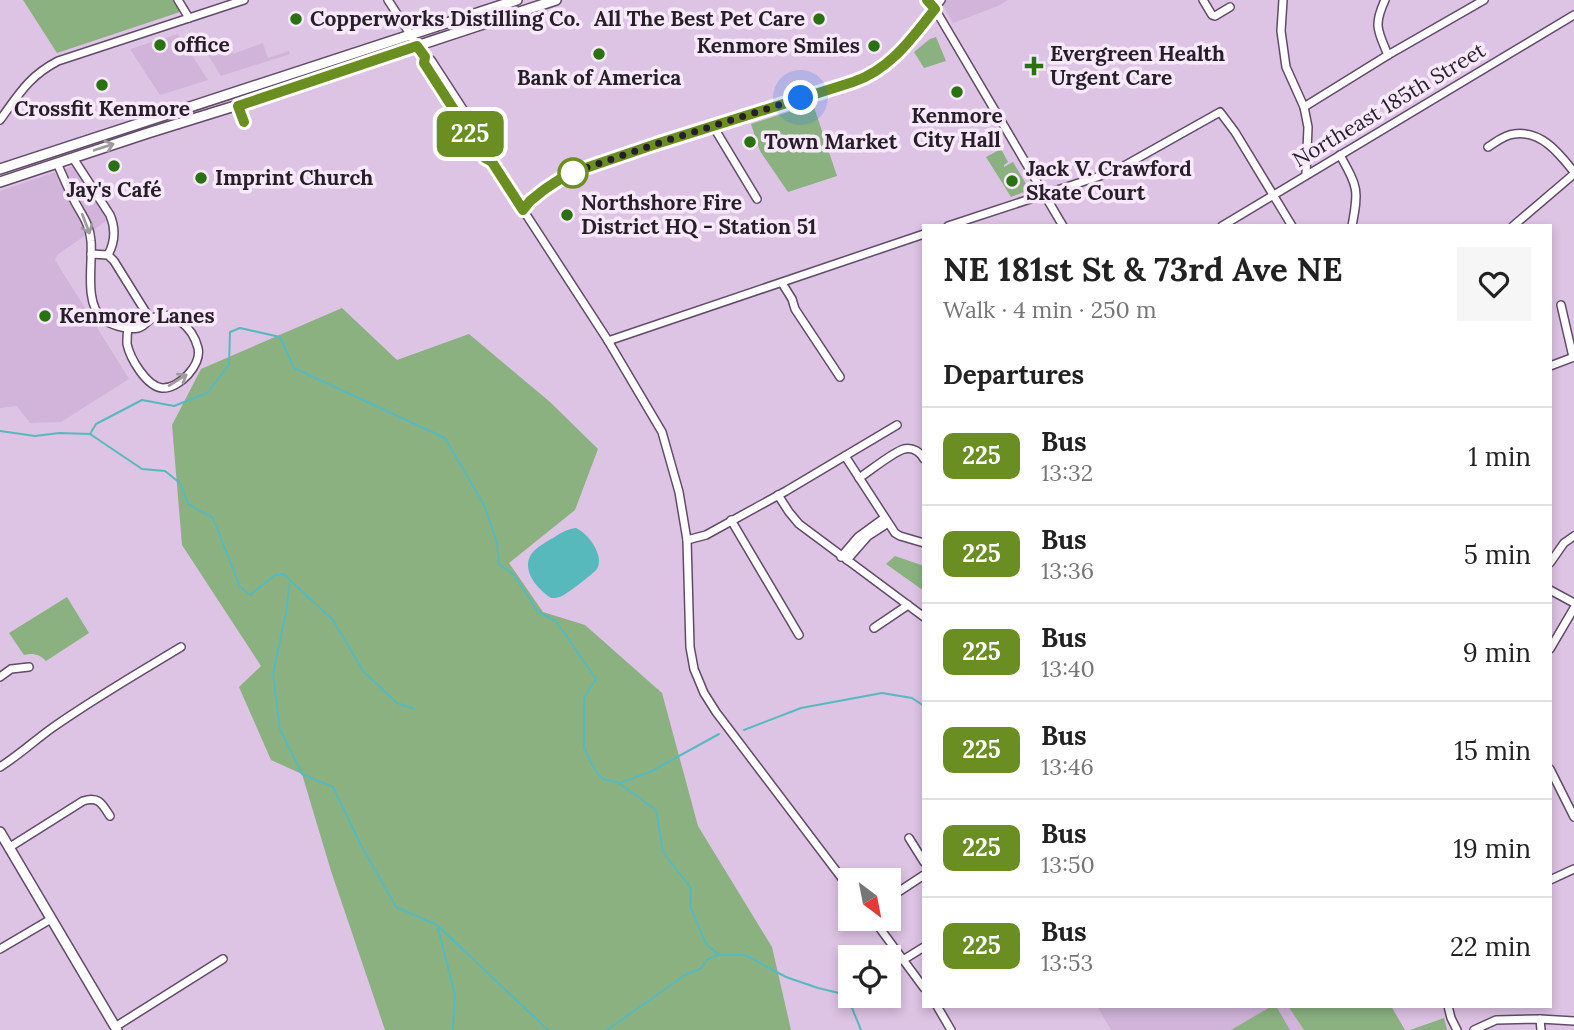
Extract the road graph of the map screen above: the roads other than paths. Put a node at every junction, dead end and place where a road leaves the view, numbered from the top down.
1 (178, 0) edge
2 (244, 0) edge
3 (388, 0) edge
4 (517, 0) edge
5 (556, 0) edge
6 (927, 0) edge
7 (941, 0) edge
8 (1203, 0) edge
9 (1283, 0) edge
10 (1385, 0) edge
11 (1484, 0) edge
12 (934, 4) edge
13 (1230, 7) dead end
14 (1574, 15) edge
15 (189, 18) junction
16 (410, 35) junction
17 (417, 46) junction
18 (1388, 55) junction
19 (1304, 107) junction
20 (159, 117) junction
21 (0, 120) edge
22 (713, 126) junction
23 (148, 133) junction
24 (1488, 147) dead end
25 (1340, 155) junction
26 (73, 158) junction
27 (57, 163) junction
28 (0, 169) edge
29 (1574, 173) edge
30 (1306, 175) junction
31 (0, 182) edge
32 (1044, 194) junction
33 (1274, 194) junction
34 (757, 199) dead end
35 (523, 210) junction
36 (954, 224) edge
37 (1062, 224) edge
38 (1225, 224) edge
39 (1292, 224) edge
40 (1352, 224) edge
41 (1515, 224) edge
42 (922, 235) edge
43 (91, 254) junction
44 (108, 255) junction
45 (782, 283) junction
46 (1561, 305) dead end
47 (150, 319) junction
48 (128, 328) junction
49 (608, 341) junction
50 (1574, 357) edge
51 (1552, 365) edge
52 (840, 377) dead end
53 (897, 425) dead end
54 (845, 456) junction
55 (922, 456) edge
56 (859, 478) junction
57 (778, 495) junction
58 (731, 520) junction
59 (886, 520) junction
60 (1574, 536) edge
61 (687, 540) junction
62 (922, 542) edge
63 (844, 558) junction
64 (1552, 560) edge
65 (1552, 591) edge
66 (1574, 603) edge
67 (908, 605) junction
68 (1574, 608) edge
69 (922, 616) edge
70 (874, 628) dead end
71 (799, 635) dead end
72 (1552, 646) edge
73 (181, 647) dead end
74 (29, 667) dead end
75 (0, 677) edge
76 (0, 767) edge
77 (1552, 773) edge
78 (110, 816) dead end
79 (1574, 817) edge
80 (0, 832) edge
81 (909, 838) dead end
82 (10, 848) junction
83 (922, 859) edge
84 (1574, 869) edge
85 (838, 873) edge
86 (922, 876) edge
87 (1552, 879) edge
88 (901, 890) edge
89 (51, 919) junction
90 (882, 931) edge
91 (922, 948) edge
92 (0, 949) edge
93 (223, 959) dead end
94 (903, 960) junction
95 (922, 985) edge
96 (938, 1008) edge
97 (1448, 1008) edge
98 (1540, 1018) junction
99 (1574, 1021) edge
100 (116, 1029) edge
101 (951, 1030) edge
102 (1457, 1030) edge
103 (1474, 1030) edge
104 (1541, 1030) edge

1 - 15 street
2 - 15 street
3 - 16 street
4 - 16 main road
5 - 17 main road
6 - 12 street
7 - 12 street
8 - 13 street
9 - 19 street
10 - 18 street
11 - 18 street
12 - 22 street
12 - 32 street
14 - 25 street, Northeast 185th Street
15 - 21 street
16 - 17 street
16 - 20 main road
17 - 23 main road
17 - 35 street
18 - 19 street
19 - 30 street
20 - 23 main road
20 - 28 main road
22 - 34 street
22 - 35 street
26 -> 23 main road
24 - 29 street
25 - 30 street, Northeast 185th Street
25 - 40 street
26 - 27 main road
26 - 44 street
27 - 31 main road
27 -> 43 street
29 - 41 street
30 - 33 street, Northeast 185th Street
32 - 33 street
32 - 36 street
32 - 37 street
33 - 38 street, Northeast 185th Street
33 - 39 street
35 - 49 street
42 - 45 street
43 - 44 street
43 - 48 street
44 - 47 street
45 - 49 street
45 - 52 street
46 - 50 street
47 - 48 street
48 -> 47 street
49 - 61 street
50 - 51 street
53 - 54 street
54 - 56 street
54 - 57 street
55 - 56 street
56 - 59 street
57 - 58 street
57 - 63 street
58 - 61 street
58 - 71 street
59 - 62 street
59 - 63 street
60 - 64 street
61 - 85 street
63 - 67 street
65 - 66 street
67 - 69 street
67 - 70 street
68 - 72 street
73 - 76 street
74 - 75 street
77 - 79 street
78 - 82 street
80 - 82 main road
81 - 83 street
82 - 89 main road
84 - 87 street
86 - 88 street
89 - 92 street
89 - 100 main road
90 - 94 street
91 - 94 street
93 - 100 street
94 - 95 street
96 - 101 street
97 - 102 street
98 - 99 street
98 - 103 street
98 - 104 street

